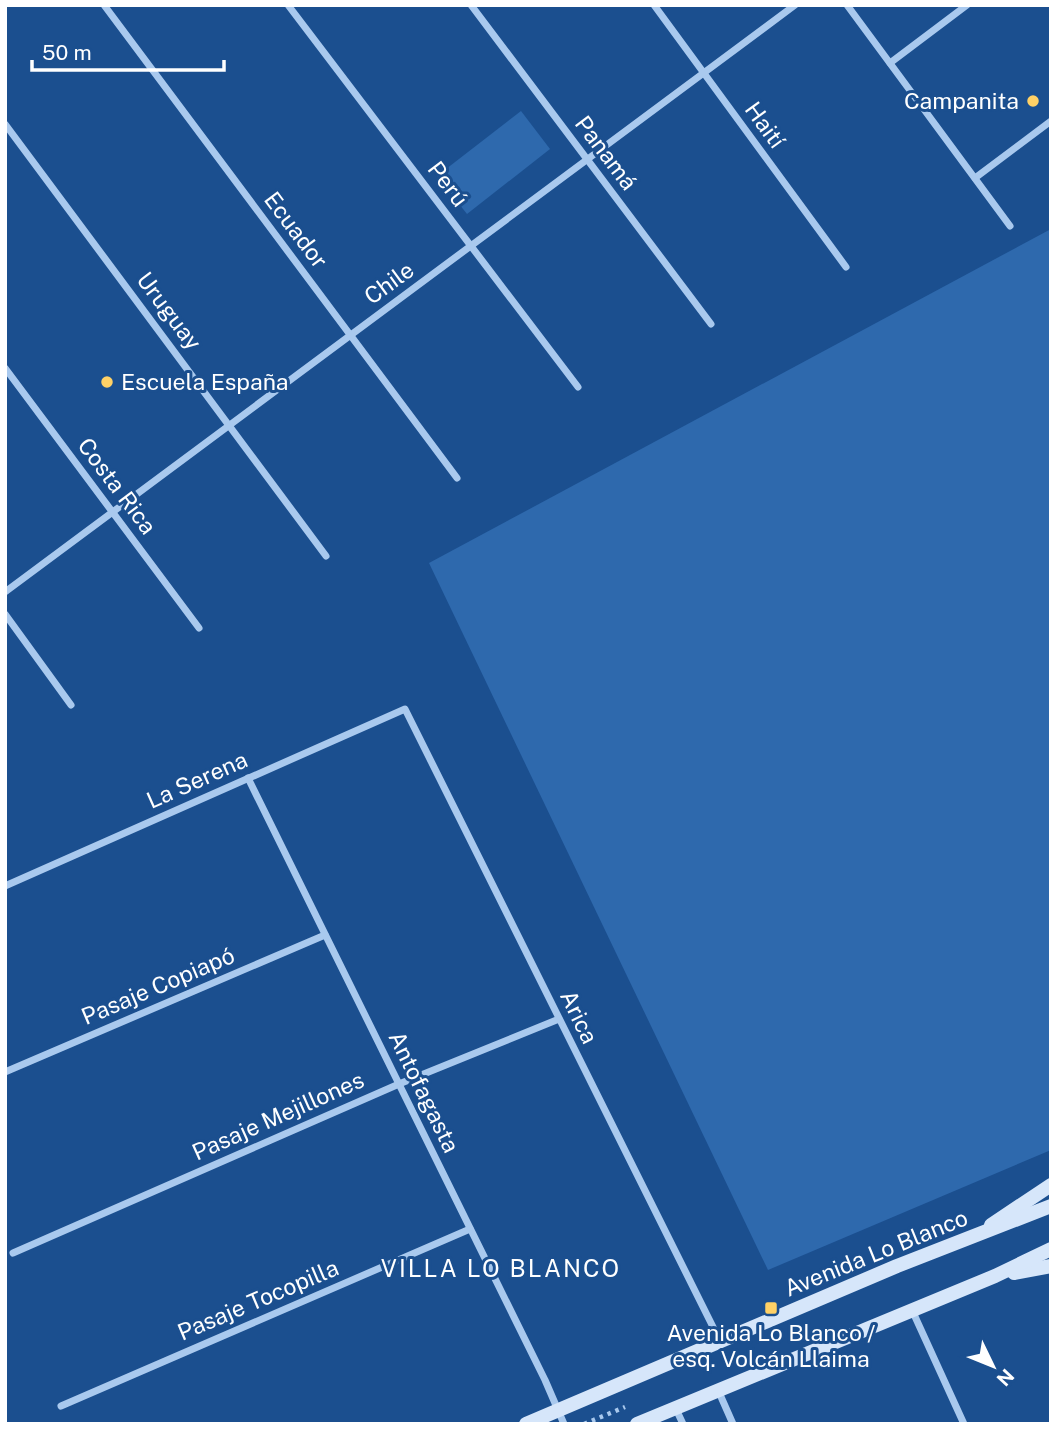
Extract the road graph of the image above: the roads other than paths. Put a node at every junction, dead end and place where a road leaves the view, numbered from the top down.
1 (104, 5) edge
2 (288, 5) edge
3 (471, 5) edge
4 (654, 5) edge
5 (795, 5) edge
6 (847, 5) edge
7 (967, 5) edge
8 (890, 63) junction
9 (704, 73) junction
10 (1051, 121) edge
11 (5, 124) edge
12 (587, 160) junction
13 (975, 178) junction
14 (1010, 226) dead end
15 (471, 247) junction
16 (846, 267) dead end
17 (711, 324) dead end
18 (350, 335) junction
19 (5, 368) edge
20 (578, 387) dead end
21 (229, 425) junction
22 (457, 478) dead end
23 (112, 512) junction
24 (326, 556) dead end
25 (5, 592) edge
26 (5, 614) edge
27 (199, 628) dead end
28 (71, 705) dead end
29 (405, 709) joint
30 (248, 778) junction
31 (5, 886) edge
32 (325, 935) junction
33 (559, 1019) junction
34 (5, 1072) edge
35 (399, 1084) junction
36 (1051, 1185) edge
37 (1051, 1206) edge
38 (470, 1229) junction
39 (977, 1237) junction
40 (1051, 1249) edge
41 (13, 1253) dead end
42 (1051, 1266) edge
43 (995, 1276) junction
44 (912, 1310) junction
45 (720, 1341) junction
46 (718, 1390) junction
47 (61, 1406) dead end
48 (675, 1408) junction
49 (562, 1417) edge
50 (526, 1424) edge
51 (637, 1424) edge
52 (682, 1424) edge
53 (733, 1424) edge
54 (964, 1424) edge

1 - 18 street, Ecuador
2 - 15 street, Perú
3 - 12 street, Panamá
4 - 9 street, Haití
5 - 9 street, Chile
6 - 8 street
7 - 8 street
8 - 13 street
9 - 12 street, Chile
9 - 16 street, Haití
10 - 13 street
11 - 21 street, Uruguay
12 - 15 street, Chile
12 - 17 street, Panamá
13 - 14 street
15 - 18 street, Chile
15 - 20 street, Perú
18 - 21 street, Chile
18 - 22 street, Ecuador
19 - 23 street, Costa Rica
21 - 23 street, Chile
21 - 24 street, Uruguay
23 - 25 street, Chile
23 - 27 street, Costa Rica
26 - 28 street
29 - 30 street, La Serena
29 - 33 street, Arica
30 - 31 street, La Serena
30 - 32 street, Antofagasta
32 - 34 street, Pasaje Copiapó
32 - 35 street, Antofagasta
33 - 35 street, Pasaje Mejillones
33 - 45 street, Arica
35 - 38 street, Antofagasta
35 - 41 street, Pasaje Mejillones
36 - 39 main road
37 - 39 main road, Avenida Lo Blanco
38 - 47 street, Pasaje Tocopilla
38 - 49 street, Antofagasta
39 - 45 main road, Avenida Lo Blanco
40 - 43 main road
42 - 43 main road
43 - 44 main road
44 - 46 main road
44 - 54 street
45 - 49 main road, Avenida Lo Blanco
46 - 48 main road
46 - 53 street
48 - 51 main road
48 - 52 street
49 - 50 main road, Avenida Lo Blanco

